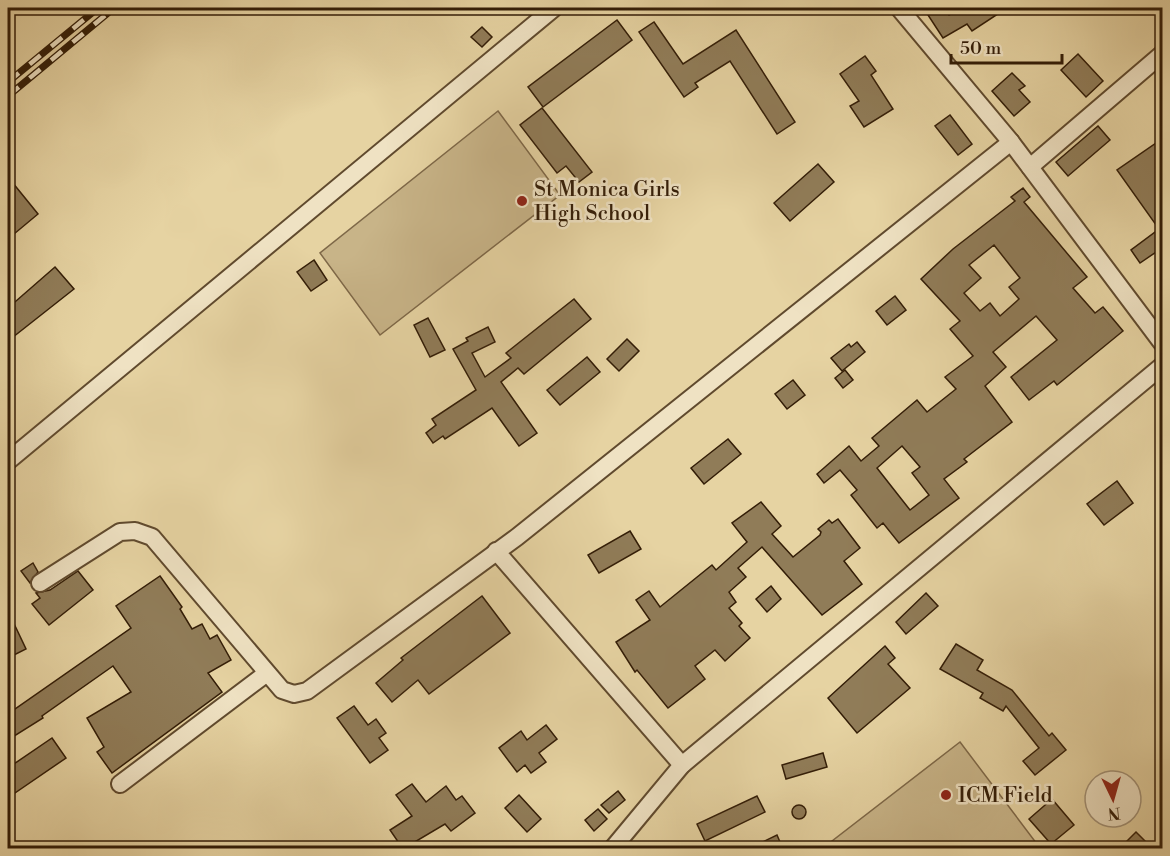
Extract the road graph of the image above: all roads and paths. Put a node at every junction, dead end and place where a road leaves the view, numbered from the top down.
1 (554, 8) edge
2 (899, 8) edge
3 (1162, 54) edge
4 (1011, 142) junction
5 (1030, 167) junction
6 (1162, 343) edge
7 (1162, 366) edge
8 (8, 461) edge
9 (496, 551) junction
10 (40, 583) dead end
11 (267, 673) junction
12 (682, 765) junction
13 (120, 784) dead end
14 (613, 849) edge

1 - 8 street
2 - 4 street
3 - 5 street
4 - 5 street
4 - 9 street
5 - 6 street
7 - 12 street
9 - 11 street
9 - 12 street
10 - 11 street
11 - 13 street
12 - 14 street

